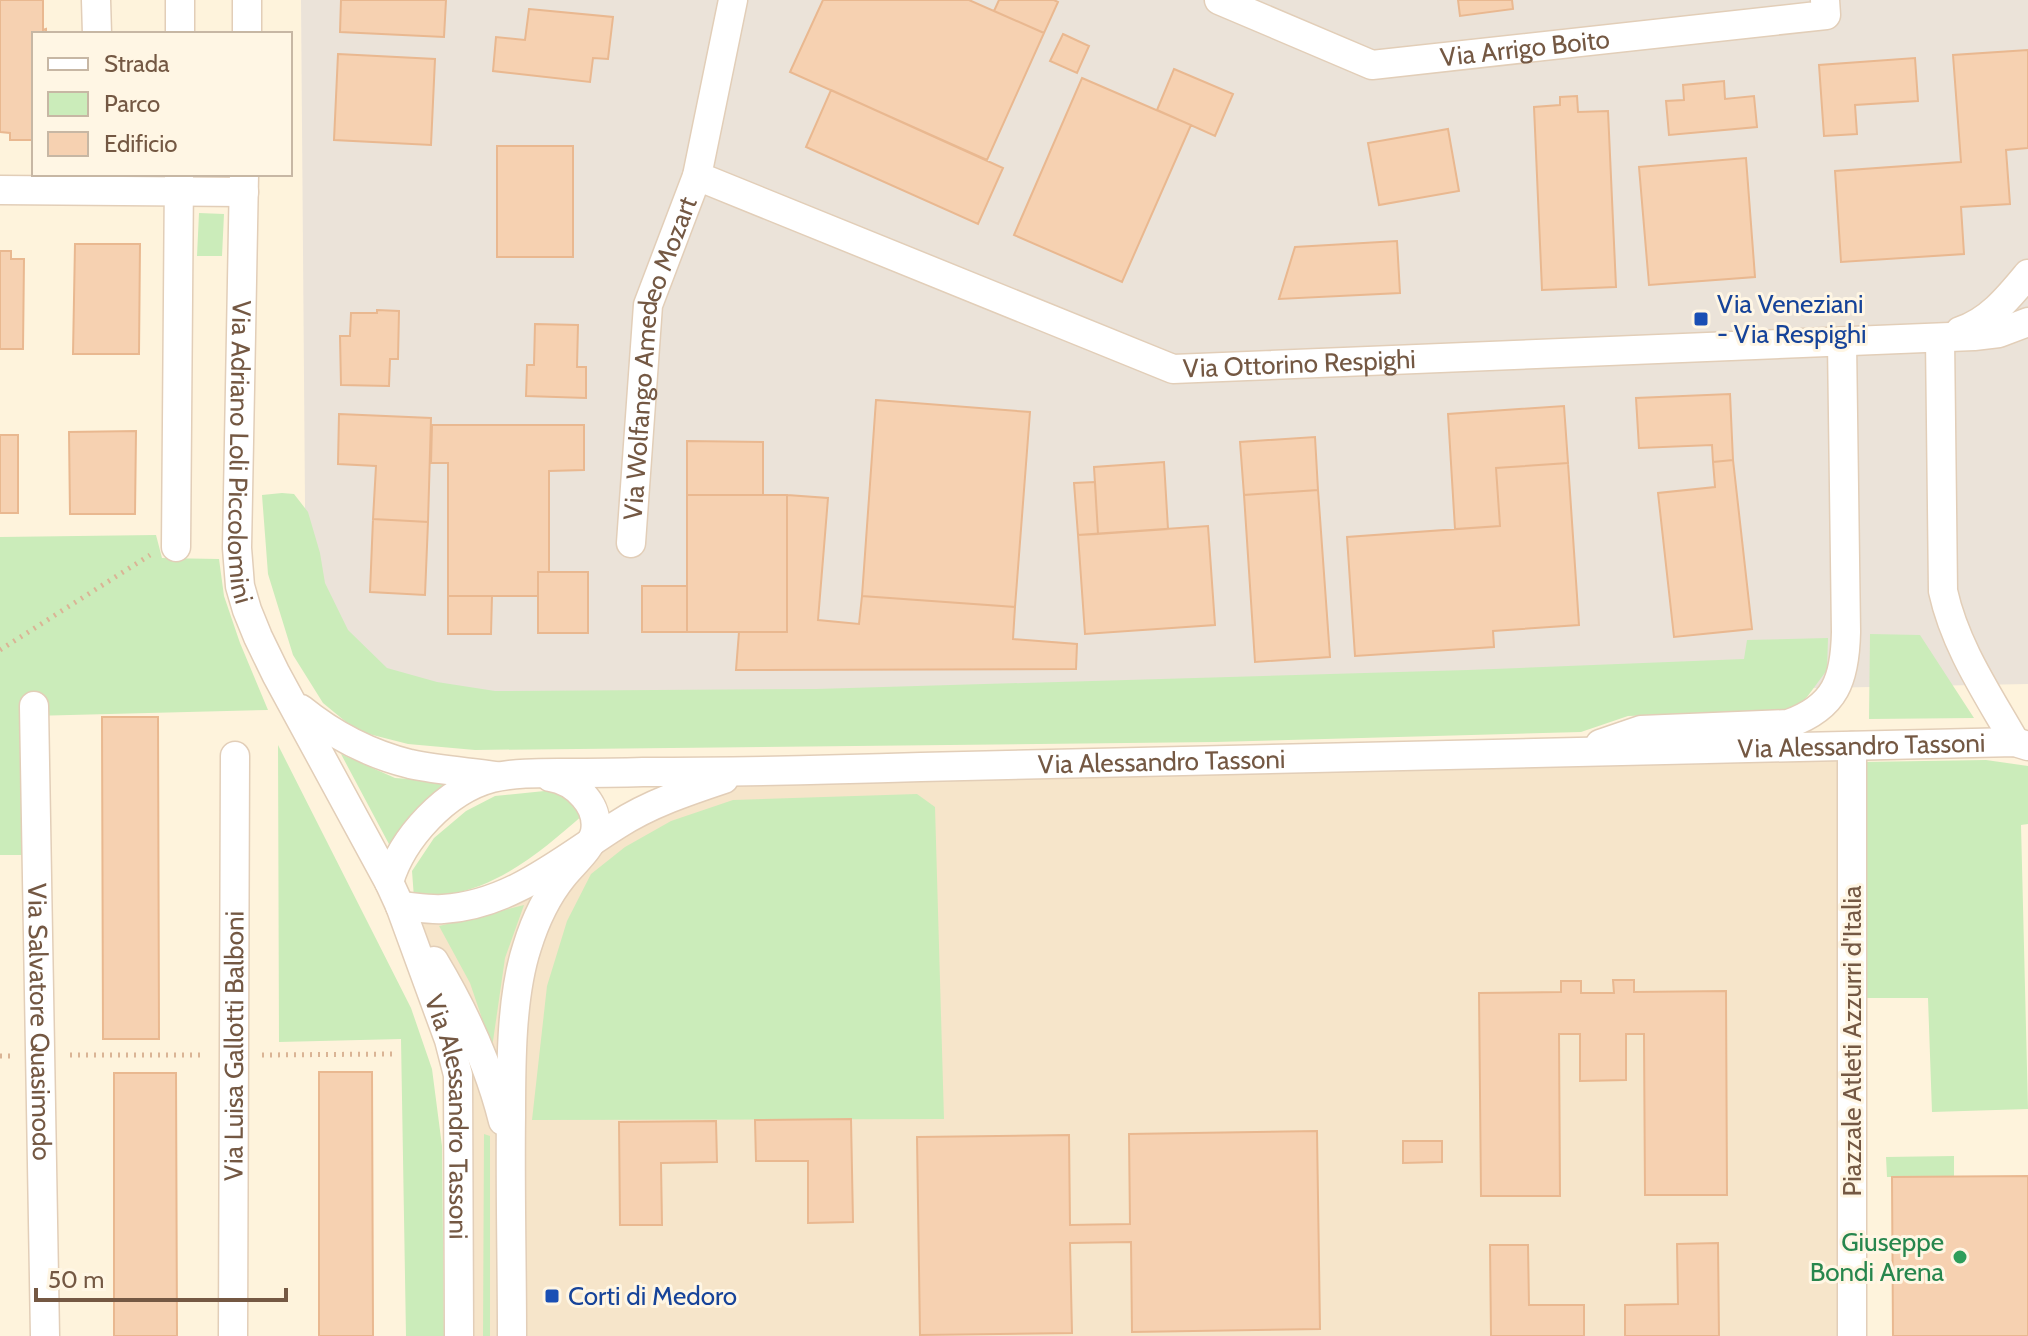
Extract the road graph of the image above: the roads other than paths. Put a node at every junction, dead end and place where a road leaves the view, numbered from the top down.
1 (96, 0) edge
2 (180, 0) edge
3 (247, 0) edge
4 (733, 0) edge
5 (1219, 0) edge
6 (1825, 0) edge
7 (97, 32) edge
8 (180, 32) edge
9 (247, 32) edge
10 (697, 176) junction
11 (98, 182) edge
12 (178, 182) edge
13 (244, 183) edge
14 (0, 190) edge
15 (2028, 274) edge
16 (2028, 322) edge
17 (1940, 338) junction
18 (1842, 342) junction
19 (631, 543) dead end
20 (176, 547) road end
21 (291, 701) junction
22 (34, 706) dead end
23 (2021, 744) edge
24 (1852, 746) junction
25 (1577, 752) junction
26 (235, 756) dead end
27 (746, 771) junction
28 (502, 776) junction
29 (591, 843) junction
30 (395, 894) junction
31 (511, 1148) junction
32 (45, 1336) edge
33 (233, 1336) edge
34 (459, 1336) edge
35 (512, 1336) edge
36 (1852, 1336) edge

1 - 7 street
2 - 8 street
3 - 9 street
4 - 10 street, Via Wolfango Amedeo Mozart
5 - 6 street, Via Arrigo Boito
10 - 18 street, Via Ottorino Respighi
10 - 19 street, Via Wolfango Amedeo Mozart
11 - 12 street, Via Adriano Loli Piccolomini
11 - 14 street, Via Adriano Loli Piccolomini
12 - 13 street, Via Adriano Loli Piccolomini
12 - 20 street
13 - 21 street, Via Adriano Loli Piccolomini
15 - 17 street, Via Ottorino Respighi
16 - 17 street, Via Ottorino Respighi
17 - 18 street, Via Ottorino Respighi
17 - 23 street, Via Alessandro Tassoni
18 - 25 street, Via Alessandro Tassoni
21 - 28 street, Via Adriano Loli Piccolomini
21 - 30 street, Via Adriano Loli Piccolomini
22 - 32 street, Via Salvatore Quasimodo
23 - 24 street, Via Alessandro Tassoni
24 - 25 street, Via Alessandro Tassoni
24 - 36 street, Piazzale Atleti Azzurri d'Italia
25 - 27 street, Via Alessandro Tassoni
26 - 33 street, Via Luisa Gallotti Balboni
27 - 28 street, Via Alessandro Tassoni
27 - 29 street, Via Alessandro Tassoni
28 - 29 street, Via Alessandro Tassoni
28 - 30 street, Via Alessandro Tassoni
29 - 30 street, Via Alessandro Tassoni
29 - 31 street, Via Alessandro Tassoni
30 - 31 street, Via Alessandro Tassoni
30 - 34 street, Via Alessandro Tassoni
31 - 35 street, Via Alessandro Tassoni

